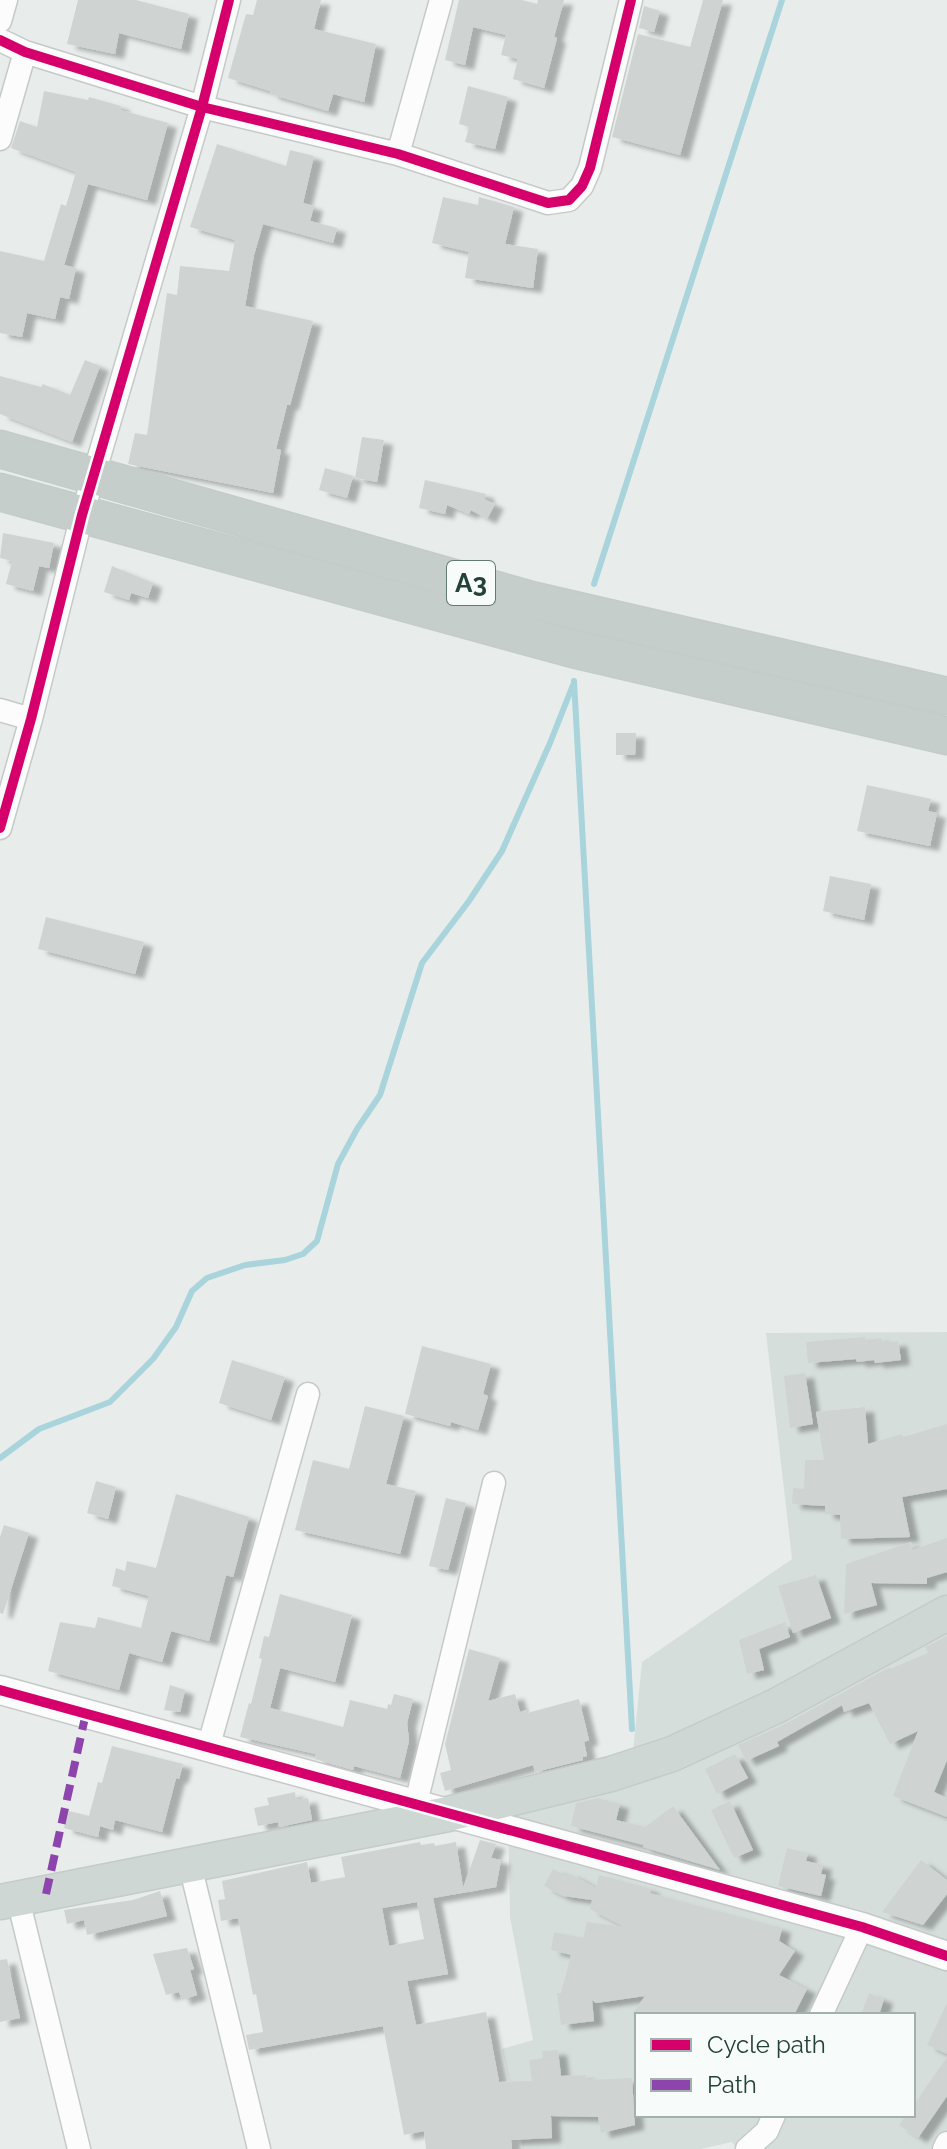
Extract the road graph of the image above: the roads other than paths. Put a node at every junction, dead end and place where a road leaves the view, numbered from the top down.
1 (6, 0) edge
2 (229, 0) edge
3 (441, 0) edge
4 (631, 0) edge
5 (0, 21) edge
6 (0, 40) edge
7 (25, 52) junction
8 (202, 107) junction
9 (0, 139) edge
10 (398, 154) junction
11 (0, 449) edge
12 (94, 476) junction
13 (0, 492) edge
14 (82, 515) junction
15 (947, 696) edge
16 (0, 710) edge
17 (31, 719) junction
18 (947, 736) edge
19 (0, 828) edge
20 (308, 1394) dead end
21 (494, 1483) dead end
22 (947, 1613) edge
23 (0, 1690) edge
24 (208, 1748) junction
25 (416, 1803) junction
26 (448, 1814) junction
27 (190, 1865) junction
28 (9, 1900) edge
29 (862, 1927) junction
30 (947, 1956) edge
31 (822, 2013) edge
32 (773, 2117) edge
33 (947, 2143) edge
34 (79, 2149) edge
35 (259, 2149) edge
36 (747, 2149) edge
37 (944, 2149) edge

1 - 5 street
2 - 8 street
3 - 10 street
4 - 10 street
6 - 7 street
7 - 8 street
7 - 9 street
8 - 10 street
8 - 12 street
11 - 12 highway, A3
12 - 14 street
12 - 15 highway, A3
13 - 14 highway, A3
14 - 17 street
14 - 18 highway, A3
16 - 17 street
17 - 19 street
20 - 24 street
21 - 25 street
22 - 26 main road
23 - 24 street
24 - 25 street
25 - 26 street
26 - 27 main road
26 - 29 street
27 - 28 main road
27 - 35 street
28 - 34 street
29 - 30 street
29 - 31 street
32 - 36 street
33 - 37 street

